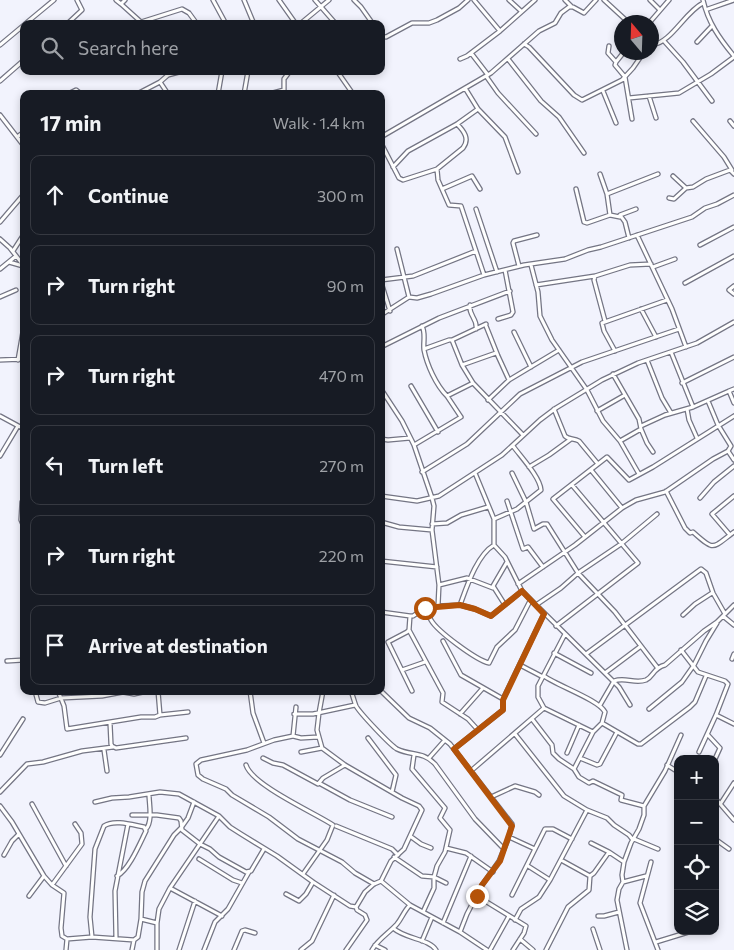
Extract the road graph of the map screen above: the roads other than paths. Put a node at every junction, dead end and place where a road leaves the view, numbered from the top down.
1 (54, 0) edge
2 (77, 0) edge
3 (116, 0) edge
4 (125, 0) edge
5 (214, 0) edge
6 (244, 0) edge
7 (279, 0) edge
8 (315, 0) edge
9 (329, 0) edge
10 (354, 0) edge
11 (468, 0) edge
12 (474, 0) edge
13 (508, 0) edge
14 (535, 0) edge
15 (565, 0) edge
16 (596, 0) edge
17 (604, 0) edge
18 (650, 0) edge
19 (669, 0) edge
20 (734, 0) edge
21 (703, 1) edge
22 (120, 4) junction
23 (571, 6) junction
24 (322, 7) junction
25 (660, 9) junction
26 (708, 9) junction
27 (521, 11) junction
28 (620, 15) edge
29 (655, 15) edge
30 (29, 20) edge
31 (71, 20) edge
32 (139, 20) edge
33 (147, 20) edge
34 (193, 20) edge
35 (224, 20) edge
36 (252, 20) edge
37 (295, 20) edge
38 (304, 20) edge
39 (333, 20) edge
40 (370, 20) edge
41 (712, 26) junction
42 (20, 28) edge
43 (500, 31) junction
44 (385, 37) edge
45 (664, 41) junction
46 (697, 42) dead end
47 (659, 43) edge
48 (524, 44) junction
49 (0, 45) edge
50 (609, 46) dead end
51 (471, 52) junction
52 (734, 57) edge
53 (460, 59) dead end
54 (508, 59) junction
55 (638, 60) edge
56 (616, 62) joint
57 (20, 64) edge
58 (168, 75) edge
59 (221, 75) edge
60 (247, 75) edge
61 (287, 75) edge
62 (340, 75) edge
63 (487, 76) junction
64 (625, 77) junction
65 (0, 81) edge
66 (160, 82) junction
67 (698, 82) junction
68 (465, 88) junction
69 (145, 90) edge
70 (165, 90) edge
71 (219, 90) edge
72 (245, 90) edge
73 (284, 90) edge
74 (350, 90) edge
75 (603, 91) junction
76 (649, 96) junction
77 (629, 98) junction
78 (712, 101) dead end
79 (478, 109) junction
80 (0, 115) edge
81 (656, 118) dead end
82 (632, 119) dead end
83 (693, 121) dead end
84 (730, 121) dead end
85 (616, 123) dead end
86 (457, 124) junction
87 (734, 126) edge
88 (536, 134) dead end
89 (20, 135) edge
90 (385, 136) edge
91 (17, 137) junction
92 (20, 141) edge
93 (385, 151) edge
94 (584, 153) dead end
95 (393, 167) junction
96 (437, 169) junction
97 (518, 172) dead end
98 (733, 172) edge
99 (600, 174) dead end
100 (658, 174) dead end
101 (673, 176) dead end
102 (686, 188) junction
103 (442, 189) junction
104 (480, 189) dead end
105 (576, 189) dead end
106 (607, 194) junction
107 (734, 195) edge
108 (669, 198) dead end
109 (20, 199) edge
110 (636, 209) dead end
111 (476, 210) dead end
112 (610, 215) junction
113 (620, 217) junction
114 (0, 222) edge
115 (733, 228) edge
116 (734, 232) edge
117 (537, 235) dead end
118 (637, 235) junction
119 (629, 238) junction
120 (0, 239) edge
121 (20, 240) edge
122 (700, 245) dead end
123 (397, 249) dead end
124 (13, 251) junction
125 (476, 251) junction
126 (16, 256) junction
127 (734, 256) edge
128 (675, 259) dead end
129 (9, 262) junction
130 (20, 262) edge
131 (20, 265) edge
132 (531, 265) junction
133 (519, 266) junction
134 (652, 266) junction
135 (0, 268) edge
136 (505, 270) junction
137 (497, 272) junction
138 (484, 275) junction
139 (403, 276) junction
140 (595, 276) junction
141 (385, 280) edge
142 (685, 283) dead end
143 (536, 285) junction
144 (734, 286) edge
145 (16, 290) dead end
146 (510, 292) junction
147 (734, 294) edge
148 (385, 296) edge
149 (409, 297) junction
150 (0, 298) edge
151 (668, 300) junction
152 (470, 305) junction
153 (641, 309) junction
154 (390, 310) junction
155 (385, 313) edge
156 (498, 319) dead end
157 (605, 321) junction
158 (733, 322) edge
159 (422, 326) junction
160 (734, 327) edge
161 (476, 329) junction
162 (679, 329) junction
163 (514, 332) dead end
164 (656, 337) junction
165 (452, 340) junction
166 (385, 345) edge
167 (686, 347) junction
168 (20, 349) edge
169 (424, 349) junction
170 (559, 350) junction
171 (615, 351) junction
172 (671, 352) junction
173 (496, 353) junction
174 (734, 357) edge
175 (0, 360) edge
176 (18, 360) joint
177 (647, 360) junction
178 (462, 365) junction
179 (531, 367) junction
180 (571, 367) junction
181 (613, 374) junction
182 (510, 380) junction
183 (473, 383) junction
184 (682, 383) junction
185 (411, 386) dead end
186 (734, 388) edge
187 (586, 390) junction
188 (730, 391) junction
189 (625, 395) junction
190 (385, 396) edge
191 (447, 396) junction
192 (488, 400) junction
193 (708, 401) junction
194 (734, 403) edge
195 (693, 407) junction
196 (687, 409) junction
197 (554, 410) junction
198 (597, 411) junction
199 (500, 412) junction
200 (671, 413) junction
201 (0, 416) edge
202 (734, 416) edge
203 (718, 425) junction
204 (18, 426) joint
205 (641, 427) junction
206 (438, 432) junction
207 (523, 436) junction
208 (410, 438) junction
209 (697, 438) junction
210 (571, 439) junction
211 (385, 440) edge
212 (620, 441) junction
213 (414, 445) junction
214 (512, 446) junction
215 (728, 451) junction
216 (653, 452) dead end
217 (0, 456) edge
218 (734, 460) edge
219 (598, 464) junction
220 (734, 466) edge
221 (529, 467) junction
222 (591, 470) junction
223 (422, 472) junction
224 (475, 473) junction
225 (512, 473) dead end
226 (640, 474) junction
227 (572, 485) junction
228 (666, 491) junction
229 (734, 496) edge
230 (385, 497) edge
231 (432, 498) junction
232 (700, 498) dead end
233 (507, 501) dead end
234 (526, 502) junction
235 (488, 507) junction
236 (622, 508) junction
237 (511, 512) junction
238 (657, 514) dead end
239 (494, 519) junction
240 (604, 522) junction
241 (385, 523) edge
242 (432, 524) junction
243 (432, 530) junction
244 (734, 532) edge
245 (730, 535) junction
246 (585, 537) junction
247 (621, 544) junction
248 (494, 545) junction
249 (564, 552) junction
250 (385, 561) edge
251 (507, 562) junction
252 (543, 566) junction
253 (437, 567) junction
254 (578, 572) junction
255 (470, 579) junction
256 (518, 584) junction
257 (439, 585) junction
258 (493, 588) junction
259 (522, 591) junction
260 (713, 593) junction
261 (598, 594) junction
262 (530, 601) junction
263 (460, 605) junction
264 (505, 605) junction
265 (536, 605) junction
266 (734, 605) edge
267 (438, 606) junction
268 (427, 608) junction
269 (385, 613) edge
270 (544, 614) junction
271 (683, 615) dead end
272 (724, 615) junction
273 (410, 616) junction
274 (718, 622) junction
275 (625, 625) junction
276 (734, 625) edge
277 (556, 626) junction
278 (409, 630) junction
279 (565, 634) junction
280 (443, 641) dead end
281 (641, 646) junction
282 (681, 650) junction
283 (554, 653) junction
284 (586, 654) junction
285 (734, 654) edge
286 (732, 659) dead end
287 (20, 660) edge
288 (6, 661) dead end
289 (426, 662) junction
290 (520, 665) junction
291 (694, 666) junction
292 (657, 667) junction
293 (402, 670) junction
294 (605, 673) junction
295 (591, 674) dead end
296 (706, 676) junction
297 (544, 677) junction
298 (614, 682) junction
299 (483, 688) junction
300 (412, 691) dead end
301 (36, 695) edge
302 (60, 695) edge
303 (107, 695) edge
304 (158, 695) edge
305 (251, 695) edge
306 (322, 695) edge
307 (352, 695) edge
308 (385, 695) edge
309 (61, 698) junction
310 (503, 700) junction
311 (355, 705) junction
312 (600, 705) junction
313 (630, 705) dead end
314 (296, 707) dead end
315 (544, 708) junction
316 (649, 709) dead end
317 (188, 712) dead end
318 (319, 713) junction
319 (294, 714) junction
320 (460, 714) junction
321 (160, 715) junction
322 (716, 715) junction
323 (23, 719) dead end
324 (532, 719) junction
325 (110, 723) junction
326 (602, 723) junction
327 (734, 724) edge
328 (579, 725) junction
329 (478, 730) junction
330 (593, 732) junction
331 (617, 732) junction
332 (515, 734) junction
333 (681, 735) dead end
334 (708, 735) junction
335 (293, 736) junction
336 (318, 737) junction
337 (186, 738) dead end
338 (368, 738) dead end
339 (445, 740) junction
340 (264, 743) junction
341 (113, 747) junction
342 (322, 748) junction
343 (454, 749) junction
344 (104, 750) junction
345 (301, 752) dead end
346 (699, 752) dead end
347 (567, 753) dead end
348 (0, 755) edge
349 (414, 755) junction
350 (717, 755) edge
351 (264, 758) dead end
352 (428, 758) junction
353 (580, 758) junction
354 (345, 764) junction
355 (246, 765) dead end
356 (667, 765) junction
357 (574, 769) junction
358 (674, 769) edge
359 (472, 770) junction
360 (107, 772) dead end
361 (319, 783) junction
362 (734, 783) edge
363 (0, 792) edge
364 (392, 792) junction
365 (149, 794) junction
366 (539, 795) dead end
367 (491, 797) junction
368 (717, 800) edge
369 (95, 802) dead end
370 (194, 802) junction
371 (32, 804) dead end
372 (721, 804) junction
373 (0, 806) edge
374 (644, 806) junction
375 (587, 810) junction
376 (132, 815) dead end
377 (150, 815) junction
378 (219, 816) junction
379 (392, 817) dead end
380 (734, 820) edge
381 (75, 824) dead end
382 (128, 824) junction
383 (336, 826) dead end
384 (182, 828) junction
385 (146, 829) junction
386 (19, 834) junction
387 (410, 836) junction
388 (509, 837) junction
389 (572, 839) junction
390 (633, 839) junction
391 (719, 842) edge
392 (591, 843) dead end
393 (200, 844) junction
394 (431, 848) dead end
395 (446, 848) junction
396 (264, 849) junction
397 (320, 849) junction
398 (504, 849) junction
399 (535, 849) junction
400 (658, 849) dead end
401 (729, 849) dead end
402 (609, 852) junction
403 (4, 855) dead end
404 (396, 856) junction
405 (471, 856) junction
406 (199, 859) dead end
407 (561, 860) junction
408 (624, 862) junction
409 (651, 862) dead end
410 (66, 866) junction
411 (528, 866) junction
412 (248, 872) junction
413 (492, 872) junction
414 (303, 874) junction
415 (44, 876) junction
416 (117, 876) junction
417 (590, 876) junction
418 (646, 876) junction
419 (434, 877) junction
420 (550, 880) junction
421 (381, 881) junction
422 (313, 882) junction
423 (623, 882) junction
424 (242, 883) junction
425 (446, 883) dead end
426 (374, 884) junction
427 (52, 885) junction
428 (170, 888) junction
429 (286, 894) dead end
430 (512, 894) dead end
431 (334, 895) junction
432 (29, 896) dead end
433 (477, 896) junction
434 (195, 901) junction
435 (410, 905) junction
436 (356, 907) junction
437 (423, 912) junction
438 (620, 912) junction
439 (222, 916) junction
440 (509, 916) junction
441 (598, 916) dead end
442 (432, 917) junction
443 (141, 920) junction
444 (515, 920) junction
445 (157, 923) junction
446 (443, 923) junction
447 (393, 928) junction
448 (593, 929) dead end
449 (460, 932) junction
450 (254, 933) dead end
451 (679, 935) edge
452 (92, 937) junction
453 (116, 938) junction
454 (67, 939) junction
455 (520, 939) junction
456 (134, 940) junction
457 (422, 941) junction
458 (656, 942) junction
459 (375, 945) junction
460 (66, 950) edge
461 (132, 950) edge
462 (157, 950) edge
463 (178, 950) edge
464 (204, 950) edge
465 (234, 950) edge
466 (302, 950) edge
467 (346, 950) edge
468 (372, 950) edge
469 (385, 950) edge
470 (436, 950) edge
471 (488, 950) edge
472 (513, 950) edge
473 (533, 950) edge
474 (546, 950) edge
475 (600, 950) edge
476 (627, 950) edge
477 (658, 950) edge

1 - 30 street
2 - 31 street
3 - 22 street
4 - 22 street
5 - 35 street
6 - 36 street
7 - 37 street
8 - 24 street
9 - 24 street
10 - 40 street
11 - 44 street
12 - 43 street
13 - 27 street
14 - 27 street
15 - 23 street
16 - 23 street
17 - 28 street
18 - 25 street
19 - 25 street
20 - 26 street
21 - 26 street
21 - 45 street
22 - 32 street
23 - 48 street
24 - 38 street
24 - 39 street
25 - 29 street
26 - 41 street
27 - 43 street
33 - 34 street
41 - 46 street
41 - 52 street
42 - 49 street
43 - 51 street
45 - 47 street
45 - 67 street
48 - 54 street
48 - 75 street
50 - 56 street
51 - 53 street
51 - 63 street
52 - 67 street
54 - 63 street
54 - 94 street
55 - 64 street
56 - 64 street
57 - 65 street
58 - 66 street
59 - 71 street
60 - 72 street
61 - 73 street
62 - 74 street
63 - 68 street
63 - 88 street
64 - 75 street
64 - 77 street
66 - 69 street
66 - 70 street
67 - 76 street
67 - 78 street
68 - 79 street
68 - 90 street
75 - 85 street
76 - 77 street
76 - 81 street
77 - 82 street
79 - 86 street
79 - 97 street
80 - 91 street
83 - 98 street
84 - 87 street
86 - 95 street
86 - 96 street
89 - 91 street
91 - 92 street
93 - 95 street
95 - 96 street
96 - 103 street
98 - 102 street
99 - 106 street
100 - 106 street
101 - 102 street
102 - 108 street
103 - 104 street
103 - 125 street
105 - 112 street
106 - 112 street
107 - 118 street
109 - 114 street
110 - 113 street
111 - 137 street
112 - 113 street
113 - 119 street
115 - 116 street
115 - 122 street
117 - 133 street
118 - 119 street
118 - 134 street
119 - 132 street
120 - 124 street
121 - 124 street
123 - 139 street
124 - 126 street
125 - 138 street
125 - 139 street
126 - 129 street
126 - 130 street
127 - 142 street
128 - 134 street
129 - 131 street
129 - 135 street
132 - 133 street
132 - 143 street
133 - 136 street
134 - 140 street
134 - 151 street
136 - 137 street
136 - 146 street
137 - 138 street
138 - 149 street
139 - 141 street
139 - 149 street
140 - 143 street
140 - 157 street
143 - 170 street
144 - 147 street
145 - 150 street
146 - 152 street
146 - 156 street
148 - 154 street
149 - 154 street
151 - 153 street
151 - 162 street
152 - 159 street
152 - 161 street
153 - 157 street
153 - 164 street
154 - 155 street
157 - 171 street
158 - 160 street
158 - 167 street
159 - 166 street
159 - 169 street
161 - 165 street
161 - 173 street
162 - 164 street
162 - 167 street
163 - 179 street
164 - 171 street
165 - 169 street
165 - 178 street
167 - 172 street
168 - 176 street
169 - 191 street
170 - 179 street
170 - 180 street
171 - 180 street
172 - 177 street
172 - 184 street
173 - 178 street
173 - 182 street
174 - 184 street
175 - 176 street
177 - 181 street
177 - 200 street
178 - 183 street
179 - 182 street
180 - 187 street
180 - 199 street
181 - 187 street
181 - 189 street
182 - 192 street
183 - 191 street
183 - 192 street
184 - 195 street
185 - 206 street
186 - 188 street
187 - 197 street
187 - 198 street
188 - 193 street
188 - 194 street
189 - 198 street
189 - 205 street
190 - 208 street
191 - 206 street
192 - 199 street
193 - 195 street
193 - 203 street
195 - 196 street
196 - 200 street
196 - 209 street
197 - 207 street
197 - 210 street
198 - 212 street
199 - 207 street
199 - 223 street
200 - 205 street
201 - 204 street
202 - 203 street
203 - 209 street
203 - 215 street
204 - 217 street
205 - 212 street
205 - 216 street
206 - 213 street
207 - 214 street
208 - 211 street
208 - 213 street
209 - 226 street
210 - 219 street
210 - 221 street
212 - 226 street
213 - 223 street
214 - 221 street
214 - 224 street
215 - 218 street
215 - 228 street
219 - 222 street
219 - 226 street
220 - 232 street
221 - 234 street
222 - 227 street
222 - 236 street
223 - 231 street
224 - 231 street
224 - 235 street
225 - 234 street
227 - 240 street
227 - 246 street
228 - 236 street
228 - 245 street
229 - 245 street
230 - 231 street
231 - 242 street
233 - 237 street
234 - 237 street
234 - 249 street
235 - 239 street
235 - 242 street
236 - 240 street
237 - 239 street
237 - 252 street
238 - 247 street
239 - 248 street
240 - 246 street
240 - 247 street
241 - 243 street
242 - 243 street
243 - 253 street
244 - 245 street
246 - 249 street
247 - 254 street
247 - 261 street
248 - 251 street
248 - 255 street
249 - 252 street
249 - 254 street
250 - 253 street
251 - 256 street
251 - 258 street
252 - 256 street
253 - 257 street
254 - 261 street
254 - 265 street
255 - 257 street
255 - 258 street
255 - 263 street
256 - 259 street
257 - 267 street
258 - 264 street
259 - 262 street
259 - 264 street
260 - 271 street
260 - 272 street
260 - 275 street
261 - 275 street
261 - 277 street
262 - 265 street
262 - 268 street
263 - 264 street
263 - 267 street
265 - 270 street
266 - 272 street
267 - 268 street
268 - 273 street
269 - 273 street
270 - 277 street
270 - 290 street
272 - 274 street
272 - 276 street
273 - 278 street
274 - 282 street
274 - 291 street
275 - 281 street
275 - 284 street
277 - 279 street
278 - 289 street
278 - 293 street
279 - 283 street
279 - 284 street
280 - 299 street
281 - 292 street
281 - 294 street
282 - 291 street
282 - 292 street
283 - 295 street
283 - 297 street
284 - 294 street
285 - 286 street
287 - 288 street
289 - 293 street
289 - 320 street
290 - 297 street
290 - 310 street
291 - 296 street
291 - 316 street
292 - 298 street
293 - 300 street
294 - 298 street
296 - 322 street
296 - 331 street
297 - 312 street
297 - 315 street
298 - 312 street
298 - 313 street
299 - 310 street
299 - 320 street
301 - 309 street
302 - 309 street
303 - 309 street
304 - 321 street
305 - 340 street
306 - 318 street
307 - 311 street
308 - 339 street
309 - 325 street
310 - 329 street
311 - 318 street
311 - 349 street
312 - 326 street
314 - 319 street
315 - 324 street
315 - 328 street
317 - 321 street
318 - 319 street
318 - 336 street
319 - 335 street
320 - 329 street
321 - 325 street
322 - 327 street
322 - 334 street
323 - 348 street
324 - 332 street
324 - 357 street
325 - 341 street
326 - 330 street
326 - 331 street
328 - 330 street
328 - 347 street
329 - 343 street
330 - 353 street
331 - 353 street
332 - 359 street
332 - 375 street
333 - 356 street
334 - 346 street
334 - 350 street
335 - 336 street
335 - 340 street
336 - 342 street
337 - 341 street
338 - 364 street
339 - 343 street
339 - 352 street
340 - 397 street
341 - 344 street
342 - 345 street
342 - 354 street
343 - 359 street
344 - 360 street
344 - 363 street
349 - 352 street
349 - 395 street
351 - 361 street
352 - 398 street
353 - 357 street
354 - 361 street
354 - 364 street
355 - 397 street
356 - 358 street
356 - 374 street
357 - 374 street
359 - 367 street
361 - 379 street
362 - 372 street
364 - 387 street
365 - 369 street
365 - 370 street
365 - 377 street
366 - 367 street
367 - 388 street
368 - 372 street
370 - 378 street
370 - 384 street
371 - 410 street
372 - 380 street
373 - 386 street
374 - 390 street
375 - 389 street
375 - 390 street
376 - 377 street
377 - 384 street
377 - 385 street
378 - 393 street
378 - 396 street
381 - 410 street
382 - 385 street
382 - 416 street
382 - 452 street
383 - 404 street
384 - 393 street
384 - 443 street
385 - 416 street
386 - 403 street
386 - 415 street
387 - 394 street
387 - 404 street
388 - 398 street
388 - 399 street
389 - 399 street
389 - 407 street
390 - 400 street
390 - 408 street
391 - 401 street
392 - 402 street
393 - 412 street
393 - 428 street
395 - 405 street
395 - 419 street
396 - 412 street
396 - 414 street
397 - 414 street
397 - 426 street
398 - 413 street
399 - 411 street
402 - 408 street
402 - 417 street
404 - 419 street
404 - 421 street
405 - 413 street
405 - 446 street
406 - 424 street
407 - 417 street
407 - 420 street
408 - 423 street
409 - 418 street
410 - 427 street
411 - 420 street
411 - 430 street
412 - 424 street
413 - 433 street
414 - 422 street
415 - 427 street
415 - 432 street
416 - 453 street
417 - 474 street
418 - 423 street
418 - 458 street
419 - 425 street
419 - 437 street
420 - 444 street
421 - 426 street
421 - 435 street
422 - 429 street
422 - 431 street
423 - 438 street
424 - 439 street
426 - 436 street
427 - 454 street
428 - 434 street
428 - 445 street
431 - 436 street
431 - 466 street
433 - 440 street
433 - 449 street
434 - 439 street
434 - 463 street
435 - 437 street
435 - 447 street
436 - 467 street
437 - 442 street
438 - 441 street
438 - 476 street
439 - 464 street
440 - 444 street
440 - 471 street
442 - 446 street
442 - 457 street
443 - 445 street
443 - 456 street
444 - 455 street
445 - 462 street
446 - 449 street
447 - 457 street
447 - 459 street
448 - 475 street
449 - 471 street
450 - 465 street
451 - 458 street
452 - 453 street
452 - 454 street
453 - 456 street
454 - 460 street
455 - 472 street
455 - 473 street
456 - 461 street
457 - 470 street
458 - 477 street
459 - 468 street
459 - 469 street

